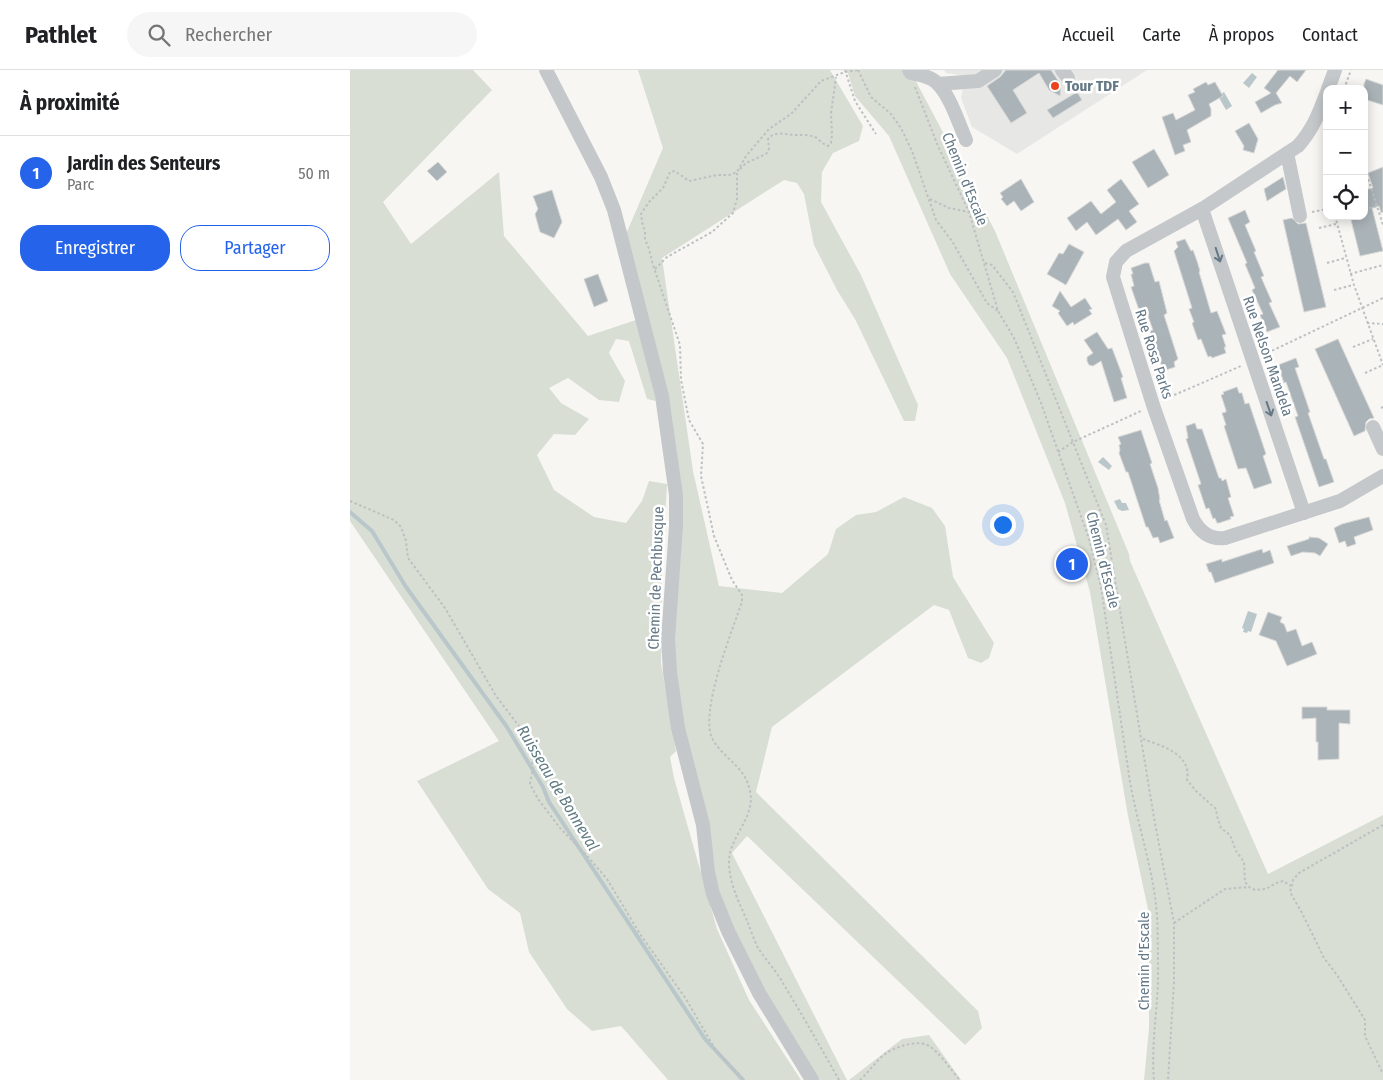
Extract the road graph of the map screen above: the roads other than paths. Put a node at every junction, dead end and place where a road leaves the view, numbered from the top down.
1 (546, 70) edge
2 (995, 70) edge
3 (1335, 70) edge
4 (923, 74) edge
5 (1329, 85) edge
6 (1323, 102) edge
7 (966, 140) dead end
8 (1287, 153) junction
9 (1202, 209) junction
10 (1300, 216) dead end
11 (1373, 427) dead end
12 (1383, 449) edge
13 (1383, 476) edge
14 (1304, 513) junction
15 (812, 1080) edge

1 - 15 street, Chemin de Pechbusque
2 - 4 street
3 - 5 street, Rue Rosa Parks
4 - 7 street
6 - 8 street, Rue Rosa Parks
8 - 9 street, Rue Rosa Parks
8 - 10 street
9 -> 14 street, Rue Nelson Mandela
9 - 14 street, Rue Rosa Parks
11 - 12 street
13 - 14 street, Rue Rosa Parks

